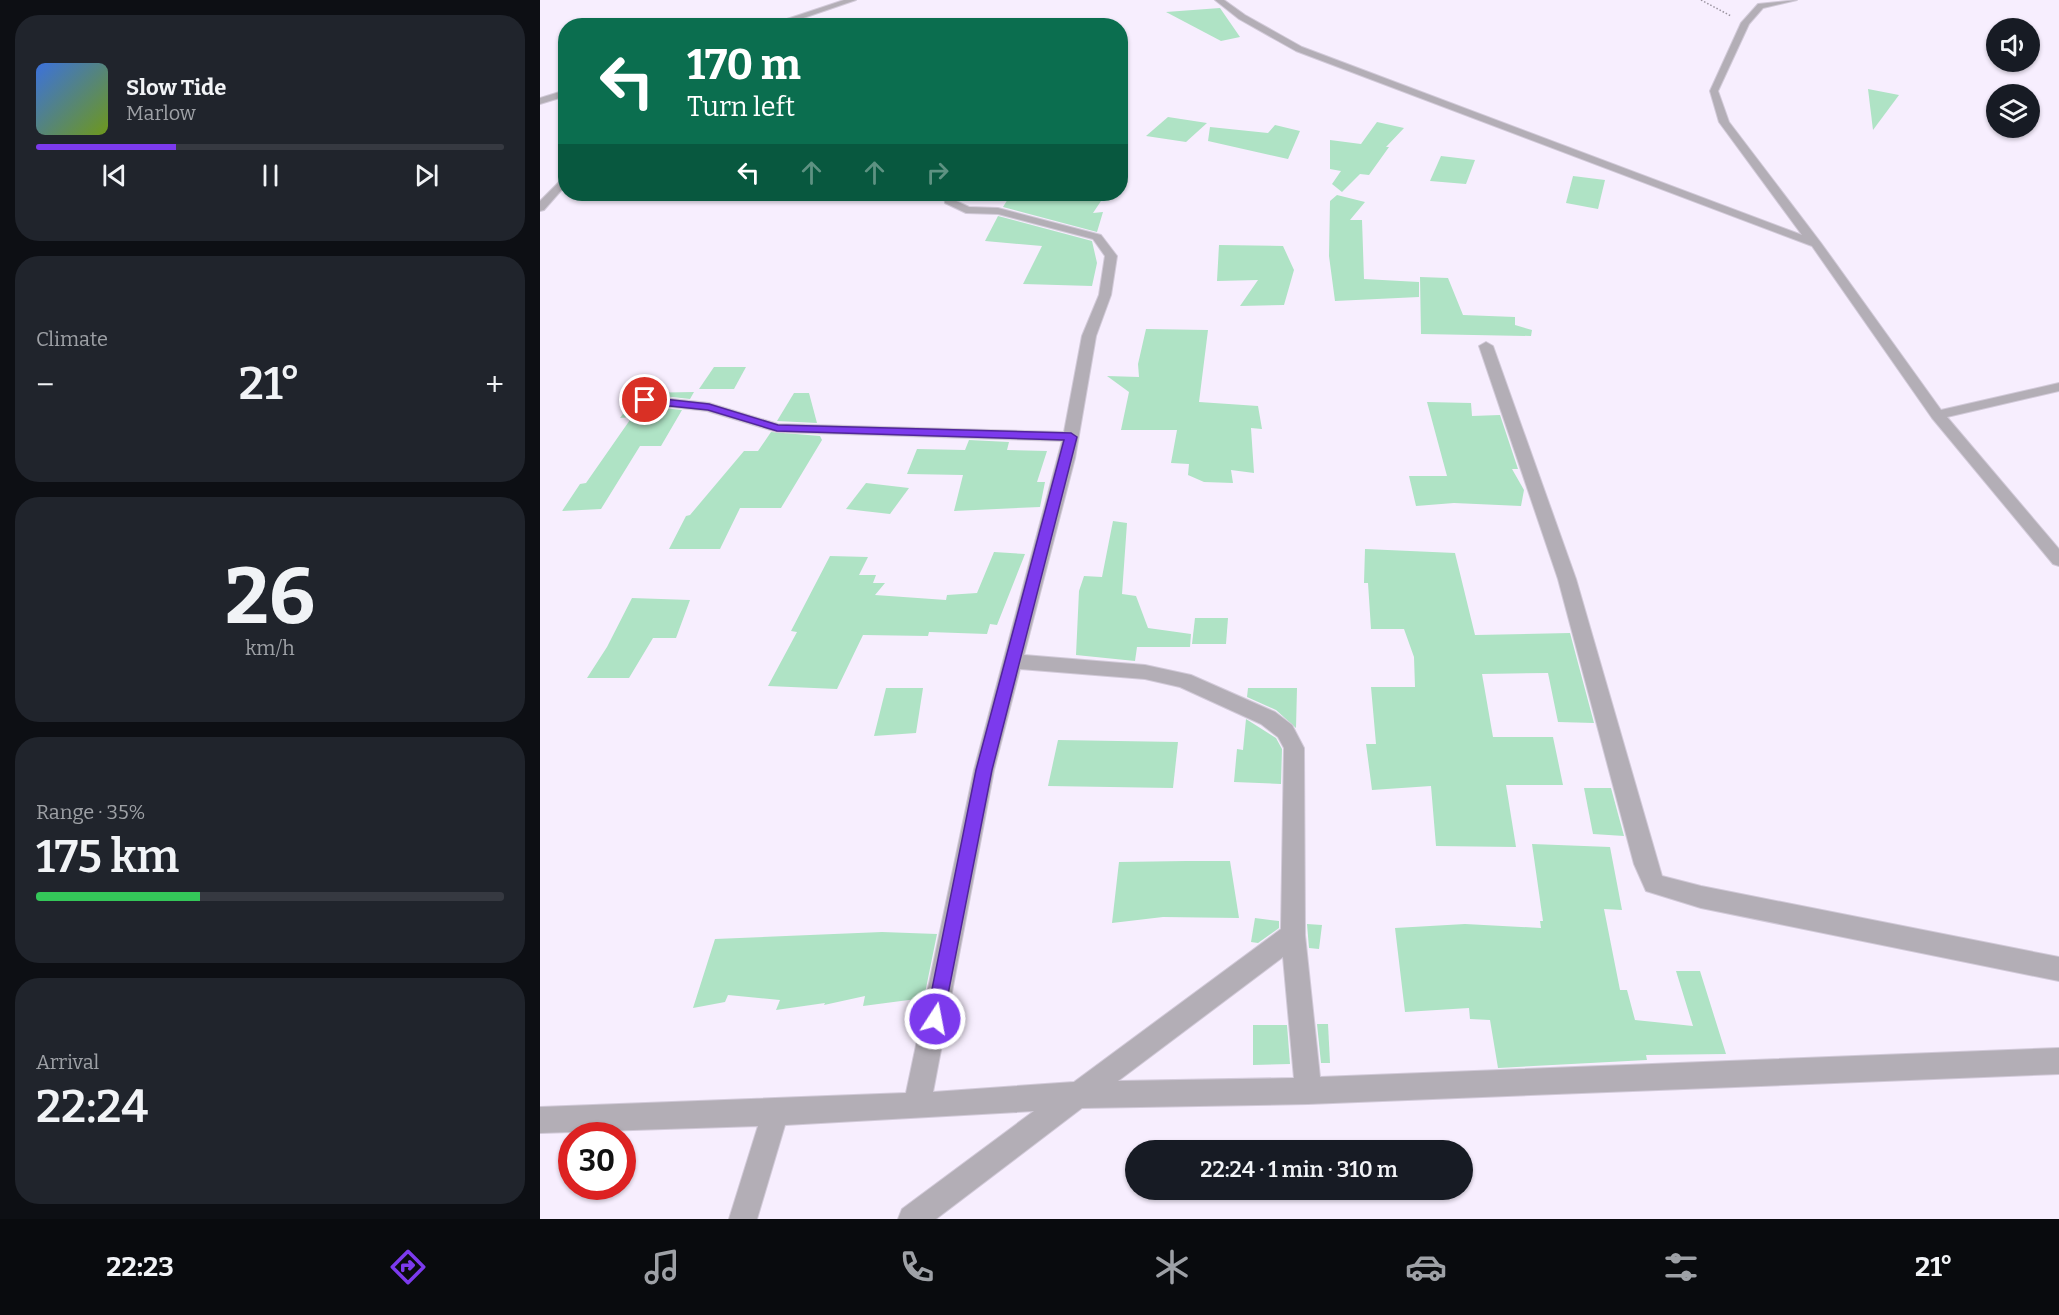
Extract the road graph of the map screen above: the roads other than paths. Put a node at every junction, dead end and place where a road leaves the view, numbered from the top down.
1 (852, 0) edge
2 (1220, 0) edge
3 (1793, 0) edge
4 (795, 18) edge
5 (558, 95) edge
6 (540, 101) edge
7 (558, 187) edge
8 (949, 201) edge
9 (540, 208) edge
10 (1817, 245) junction
11 (1486, 346) dead end
12 (2059, 387) edge
13 (645, 400) dead end
14 (1937, 415) junction
15 (1071, 437) junction
16 (2059, 560) edge
17 (1014, 661) junction
18 (1293, 935) junction
19 (2059, 969) edge
20 (2059, 1061) edge
21 (1308, 1091) junction
22 (1080, 1095) junction
23 (917, 1106) junction
24 (776, 1112) junction
25 (540, 1120) edge
26 (743, 1219) edge
27 (912, 1219) edge

1 - 4 street
2 - 10 street
3 - 10 street
5 - 6 street
7 - 9 street
8 - 15 street
10 - 14 street
11 - 19 street
12 - 14 street
13 - 15 street
14 - 16 street
15 - 17 street
17 - 18 street
17 - 23 street
18 - 21 street
18 - 22 street
20 - 21 street
21 - 22 street
22 - 23 street
22 - 27 street
23 - 24 street
24 - 25 street
24 - 26 street

